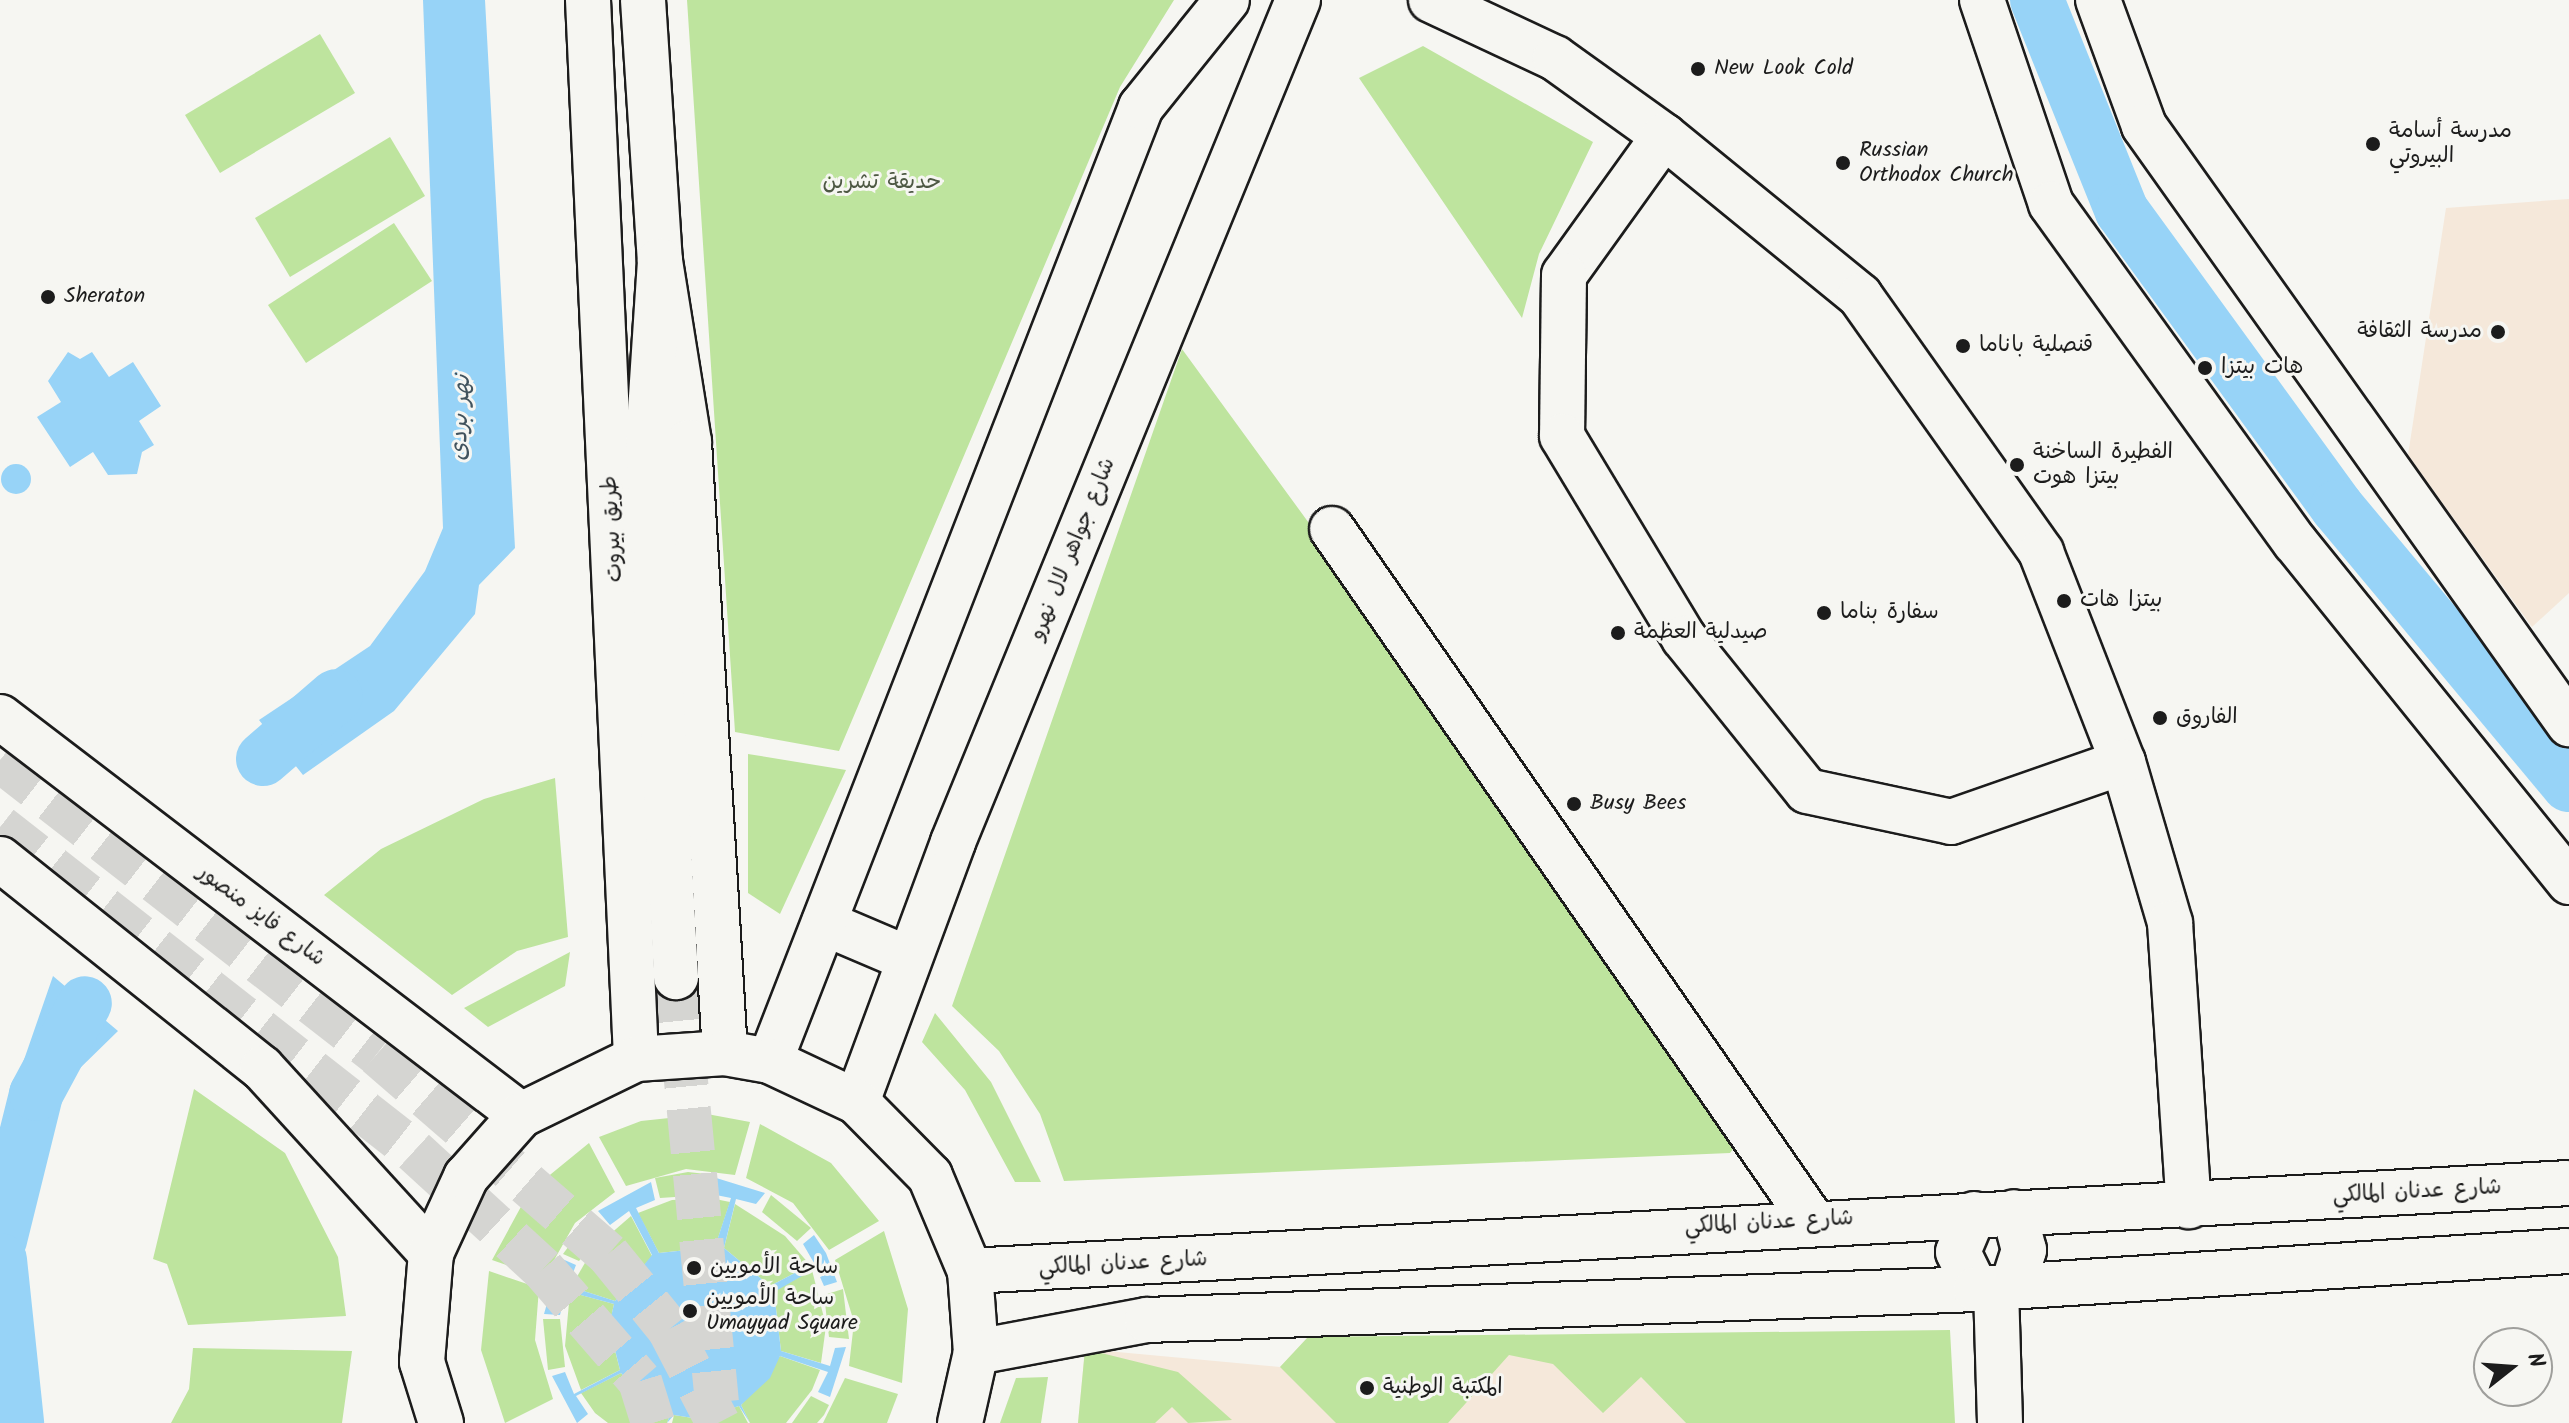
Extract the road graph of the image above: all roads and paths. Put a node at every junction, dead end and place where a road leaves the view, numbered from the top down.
1 (588, 0) edge
2 (643, 0) edge
3 (1227, 0) edge
4 (1298, 0) edge
5 (1431, 0) edge
6 (1982, 0) edge
7 (2098, 0) edge
8 (1664, 136) junction
9 (660, 261) junction
10 (1332, 529) dead end
11 (0, 717) edge
12 (2569, 724) edge
13 (2123, 762) junction
14 (0, 859) edge
15 (2569, 882) edge
16 (824, 923) junction
17 (909, 959) junction
18 (676, 977) tunnel mouth
19 (725, 1053) junction
20 (636, 1059) junction
21 (770, 1061) junction
22 (857, 1102) junction
23 (521, 1115) junction
24 (2569, 1183) edge
25 (2189, 1206) junction
26 (1994, 1213) junction
27 (1811, 1219) junction
28 (2569, 1251) edge
29 (431, 1253) junction
30 (970, 1271) junction
31 (1995, 1288) junction
32 (976, 1352) junction
33 (441, 1423) edge
34 (960, 1423) edge
35 (2000, 1423) edge

1 - 20 main road, طريق بيروت
2 - 9 main road
3 - 16 main road
4 - 17 main road, شارع جواهر لال نهرو
5 - 8 main road
6 - 15 main road
7 - 12 main road
8 - 13 main road
8 - 13 main road
9 - 18 main road
9 - 19 main road
10 - 27 main road
11 - 23 main road, شارع فايز منصور
13 - 25 main road
14 - 29 main road
16 - 17 main road
16 - 21 main road
17 - 22 main road, شارع جواهر لال نهرو
19 - 20 main road
19 - 21 main road
20 - 23 main road
21 - 22 main road
22 - 30 main road
23 - 29 main road
24 - 25 main road, شارع عدنان المالكي
25 - 26 main road, شارع عدنان المالكي
26 - 27 main road, شارع عدنان المالكي
26 - 31 main road
26 - 31 main road
27 - 30 main road, شارع عدنان المالكي
28 - 31 main road
29 - 33 main road
30 - 32 main road
31 - 32 main road
31 - 35 main road
32 - 34 main road

